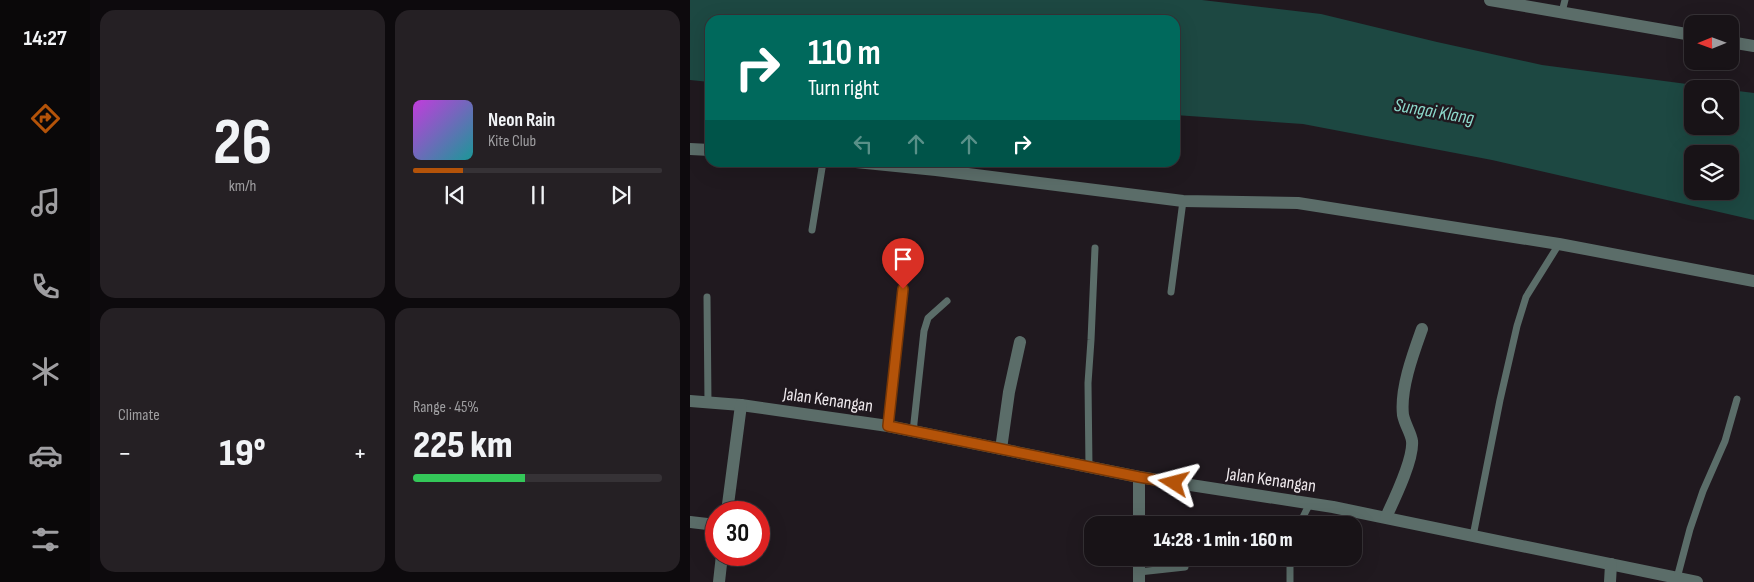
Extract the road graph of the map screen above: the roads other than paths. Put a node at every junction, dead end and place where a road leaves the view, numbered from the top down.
1 (1490, 0) edge
2 (1563, 6) edge
3 (1684, 33) edge
4 (1739, 44) edge
5 (1754, 46) edge
6 (690, 149) edge
7 (705, 150) edge
8 (822, 167) edge
9 (906, 167) edge
10 (1183, 201) junction
11 (812, 230) dead end
12 (1559, 244) junction
13 (1095, 248) dead end
14 (1754, 281) edge
15 (903, 289) dead end
16 (1171, 292) dead end
17 (707, 297) dead end
18 (947, 302) dead end
19 (1422, 329) dead end
20 (1020, 342) dead end
21 (1737, 399) dead end
22 (690, 401) edge
23 (708, 403) junction
24 (741, 405) junction
25 (888, 426) junction
26 (913, 432) junction
27 (1001, 450) junction
28 (1089, 467) junction
29 (1139, 477) junction
30 (728, 501) edge
31 (1310, 503) junction
32 (1139, 516) edge
33 (1304, 516) edge
34 (1386, 517) junction
35 (690, 522) edge
36 (705, 524) edge
37 (1473, 536) junction
38 (1611, 564) junction
39 (720, 566) edge
40 (1290, 566) edge
41 (1185, 567) dead end
42 (1139, 577) edge
43 (1677, 578) junction
44 (718, 582) edge
45 (1290, 582) edge
46 (1610, 582) edge
47 (1697, 582) edge

1 - 2 street
2 - 3 street
4 - 5 street
6 - 7 street
8 - 11 lane
9 - 10 street
10 - 12 street
10 - 16 lane
12 - 14 street
12 - 37 lane
13 - 28 lane
15 - 25 lane
17 - 23 lane
18 - 26 lane
19 - 34 street
20 - 27 street
21 - 43 lane
22 - 23 street, Jalan Kenangan
23 - 24 street, Jalan Kenangan
24 - 25 street, Jalan Kenangan
24 - 30 street
25 - 26 street, Jalan Kenangan
26 - 27 street, Jalan Kenangan
27 - 28 street, Jalan Kenangan
28 - 29 street, Jalan Kenangan
29 - 31 street, Jalan Kenangan
29 - 32 street
31 - 33 lane
31 - 34 street, Jalan Kenangan
34 - 37 street, Jalan Kenangan
35 - 36 street
37 - 38 street, Jalan Kenangan
38 - 43 street, Jalan Kenangan
38 - 46 street
39 - 44 street
40 - 45 lane
41 - 42 lane
43 - 47 street, Jalan Kenangan

